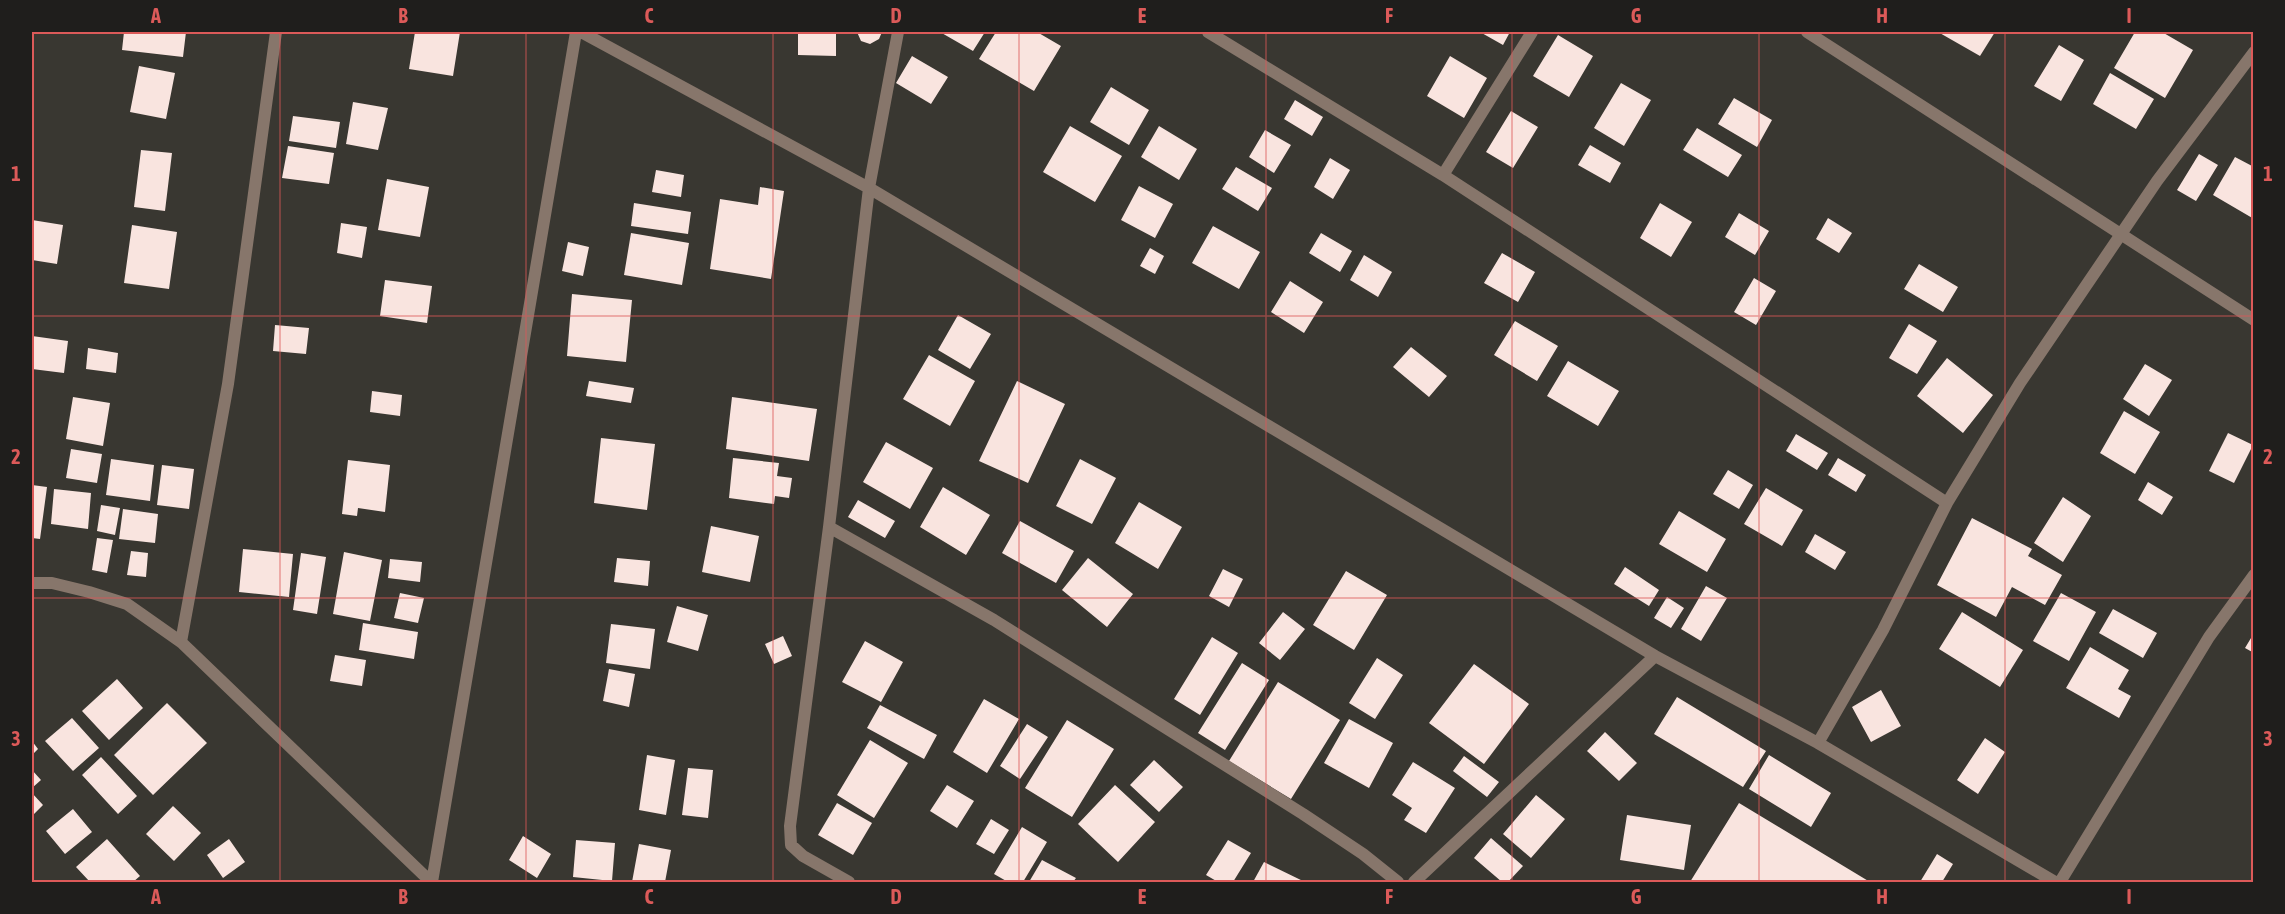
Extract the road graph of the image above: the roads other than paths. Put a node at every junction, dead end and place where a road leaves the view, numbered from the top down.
1 (276, 32) edge
2 (576, 32) edge
3 (581, 32) edge
4 (898, 32) edge
5 (1208, 32) edge
6 (1532, 32) edge
7 (1807, 32) edge
8 (2253, 52) edge
9 (1443, 175) junction
10 (869, 188) junction
11 (2120, 234) junction
12 (2253, 320) edge
13 (1947, 503) junction
14 (829, 527) junction
15 (2253, 575) edge
16 (32, 583) edge
17 (181, 642) junction
18 (1655, 656) junction
19 (1818, 743) junction
20 (431, 882) edge
21 (849, 882) edge
22 (1398, 882) edge
23 (1413, 882) edge
24 (2055, 882) edge
25 (2060, 882) edge

1 - 17 street
2 - 20 street
3 - 10 street
4 - 10 street
5 - 9 street
6 - 9 street
7 - 11 street
8 - 11 street
9 - 13 street
10 - 14 street
10 - 18 street
11 - 12 street
11 - 13 street
13 - 19 street
14 - 21 street
14 - 22 street
15 - 25 street
16 - 17 street
17 - 20 street
18 - 19 street
18 - 23 street
19 - 24 street

